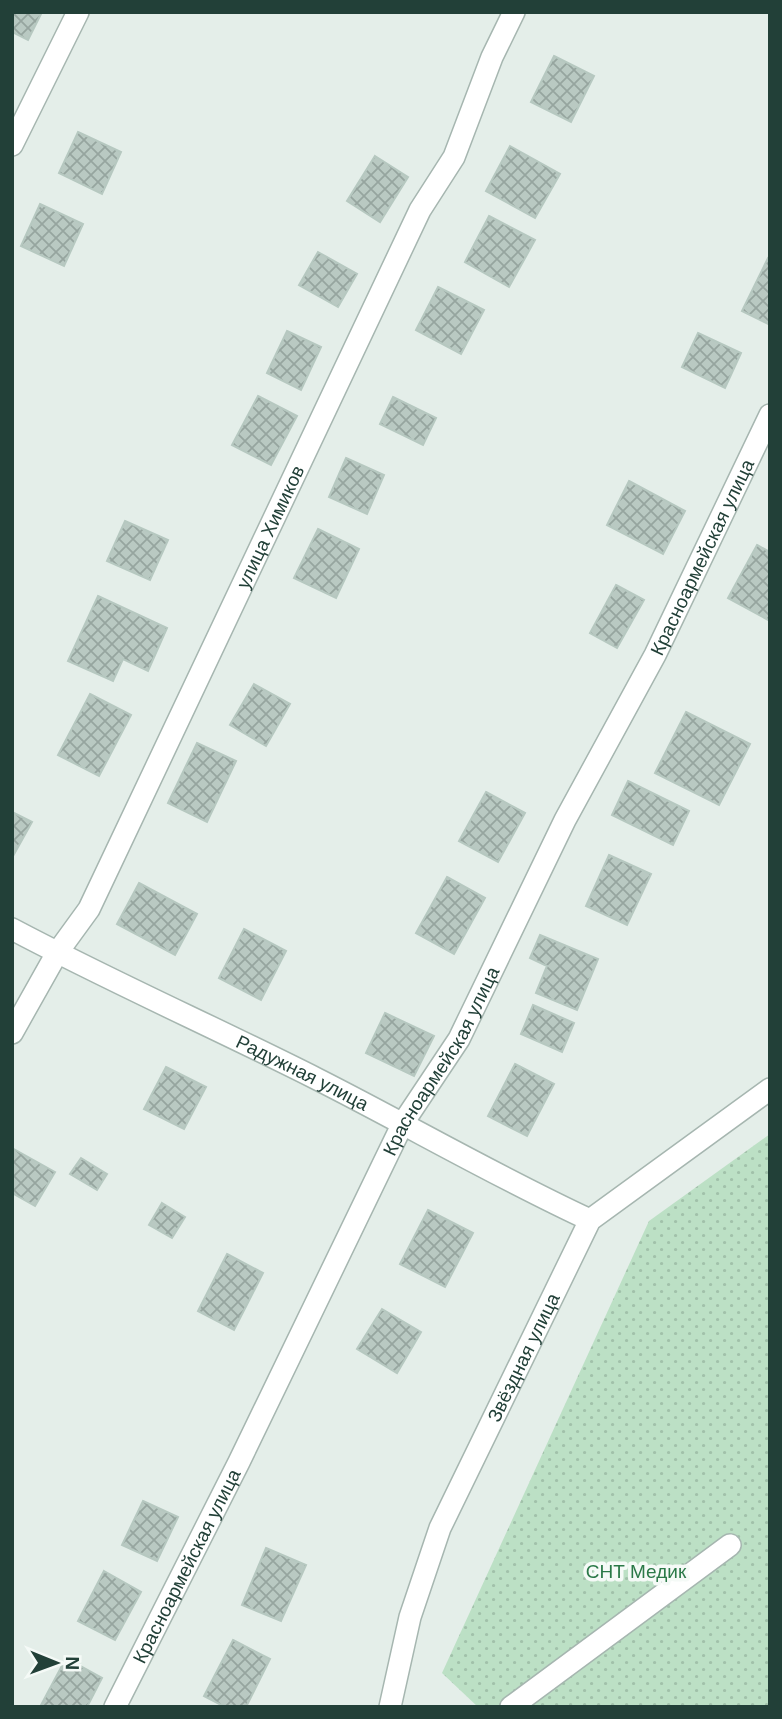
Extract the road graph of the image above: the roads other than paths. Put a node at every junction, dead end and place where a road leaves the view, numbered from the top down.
1 (78, 12) edge
2 (513, 12) edge
3 (12, 145) edge
4 (770, 415) edge
5 (12, 929) edge
6 (57, 953) junction
7 (12, 1033) edge
8 (770, 1089) edge
9 (403, 1123) junction
10 (590, 1220) junction
11 (730, 1545) dead end
12 (116, 1707) edge
13 (390, 1707) edge
14 (511, 1707) edge

1 - 3 street
2 - 6 street, улица Химиков
4 - 9 street, Красноармейская улица
5 - 6 street, Радужная улица
6 - 7 street, улица Химиков
6 - 9 street, Радужная улица
8 - 10 street, Звёздная улица
9 - 10 street, Радужная улица
9 - 12 street, Красноармейская улица
10 - 13 street, Звёздная улица
11 - 14 street

